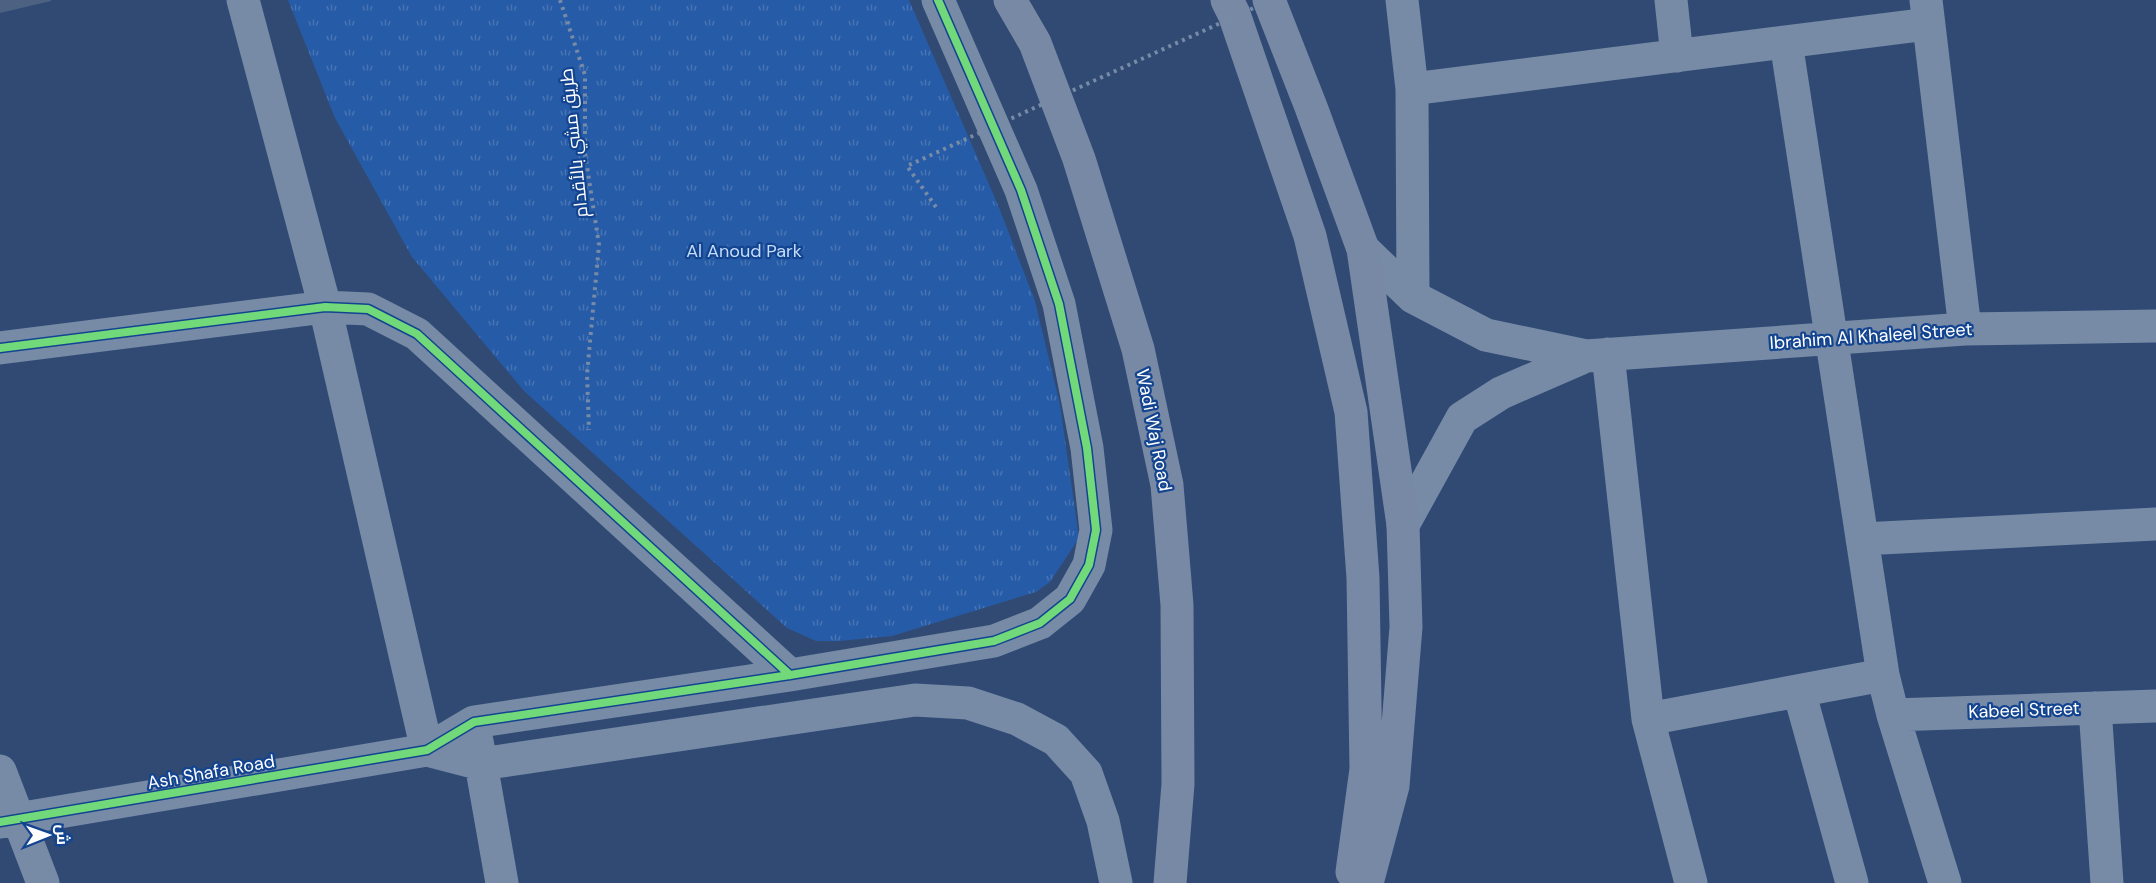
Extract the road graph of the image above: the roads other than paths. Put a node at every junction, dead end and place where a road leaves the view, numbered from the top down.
1 (243, 0) edge
2 (938, 0) edge
3 (1010, 0) edge
4 (1227, 0) edge
5 (1270, 0) edge
6 (1402, 0) edge
7 (1671, 0) edge
8 (1927, 12) edge
9 (1786, 42) junction
10 (1677, 56) junction
11 (1413, 89) junction
12 (1364, 249) junction
13 (1413, 297) junction
14 (324, 307) junction
15 (2156, 326) edge
16 (1965, 329) junction
17 (1831, 337) junction
18 (0, 348) edge
19 (1597, 355) junction
20 (2156, 524) edge
21 (1403, 525) junction
22 (1862, 539) junction
23 (790, 675) junction
24 (1883, 675) junction
25 (1799, 691) junction
26 (2156, 706) edge
27 (2095, 708) junction
28 (1893, 715) junction
29 (1648, 719) junction
30 (474, 722) junction
31 (427, 750) junction
32 (481, 764) junction
33 (0, 771) edge
34 (10, 820) edge
35 (43, 883) edge
36 (502, 883) edge
37 (1116, 883) edge
38 (1170, 883) edge
39 (1351, 883) edge
40 (1367, 883) edge
41 (1691, 883) edge
42 (1852, 883) edge
43 (1946, 883) edge
44 (2107, 883) edge

1 - 14 street
2 - 23 street
3 - 38 main road, Wadi Waj Road
4 - 39 main road
5 - 12 main road
6 - 11 street
7 - 10 street
8 - 9 street
8 - 16 street
9 - 10 street
9 - 17 street
10 - 11 street
11 - 13 street
12 - 13 street
12 - 21 main road
13 - 19 street
14 - 18 street
14 - 23 street
14 - 31 street
15 - 16 street, Ibrahim Al Khaleel Street
16 - 17 street, Ibrahim Al Khaleel Street
17 - 19 street, Ibrahim Al Khaleel Street
17 - 22 street
19 - 21 street
19 - 29 street
20 - 22 street
21 - 40 main road
22 - 24 street
23 - 30 street
24 - 25 street
24 - 28 street
25 - 29 street
25 - 42 street
26 - 27 street, Kabeel Street
27 - 28 street, Kabeel Street
27 - 44 street
28 - 43 street
29 - 41 street
30 - 31 street
30 - 32 street
31 - 32 street
31 - 34 street, Ash Shafa Road
32 - 36 street
32 - 37 street
33 - 34 street
34 - 35 street

